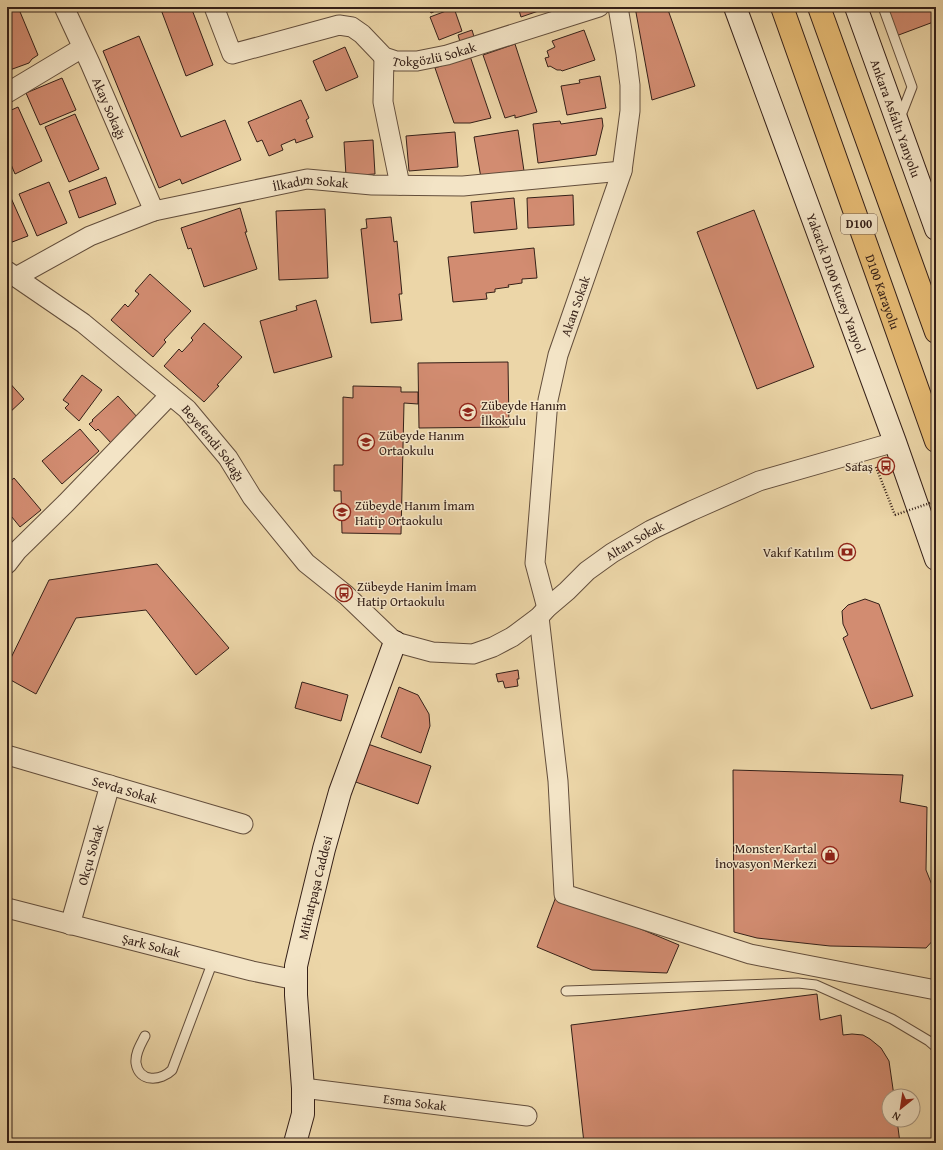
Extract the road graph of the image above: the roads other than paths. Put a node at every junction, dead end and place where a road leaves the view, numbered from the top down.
1 (64, 7) edge
2 (214, 7) edge
3 (599, 7) edge
4 (618, 7) edge
5 (735, 7) edge
6 (782, 7) edge
7 (820, 7) edge
8 (856, 7) edge
9 (883, 7) edge
10 (82, 48) junction
11 (384, 57) junction
12 (7, 93) edge
13 (898, 123) junction
14 (622, 171) junction
15 (400, 185) junction
16 (154, 211) junction
17 (936, 229) edge
18 (12, 274) edge
19 (936, 332) edge
20 (170, 395) junction
21 (936, 441) edge
22 (895, 442) junction
23 (936, 559) edge
24 (7, 564) edge
25 (543, 612) junction
26 (395, 642) junction
27 (7, 755) edge
28 (110, 785) junction
29 (244, 824) dead end
30 (7, 908) edge
31 (70, 925) junction
32 (213, 961) junction
33 (296, 980) junction
34 (936, 990) edge
35 (566, 991) dead end
36 (144, 1036) dead end
37 (936, 1047) edge
38 (303, 1088) junction
39 (527, 1116) dead end
40 (295, 1143) edge

1 - 10 street, Akay Sokağı
2 - 11 street, Tokgözlü Sokak
3 - 11 street, Tokgözlü Sokak
4 - 14 street, Akan Sokak
5 - 22 main road, Yakacık D100 Kuzey Yanyol
6 - 21 highway, D100 Karayolu / D100
7 - 19 highway, D100
8 - 13 main road, Ankara Asfaltı Yanyolu
9 - 13 lane
10 - 12 street
10 - 16 street, Akay Sokağı
11 - 15 street
13 - 17 main road, Ankara Asfaltı Yanyolu
14 - 15 street, İlkadım Sokak
14 - 25 street, Akan Sokak
15 - 16 street, İlkadım Sokak
16 - 18 street, İlkadım Sokak
18 - 20 street, Beyefendi Sokağı
20 - 24 street
20 - 26 street, Beyefendi Sokağı
22 - 23 main road, Yakacık D100 Kuzey Yanyol
22 - 25 street, Altan Sokak
25 - 26 street, Altan Sokak
25 - 34 street, Akan Sokak
26 - 33 main road, Mithatpaşa Caddesi
27 - 28 street, Sevda Sokak
28 - 29 street, Sevda Sokak
28 - 31 street, Okçu Sokak
30 - 31 street, Şark Sokak
31 - 32 street, Şark Sokak
32 - 33 street, Şark Sokak
32 - 36 lane
33 - 38 main road, Mithatpaşa Caddesi
35 - 37 lane
38 - 39 street, Esma Sokak
38 - 40 main road, Mithatpaşa Caddesi

